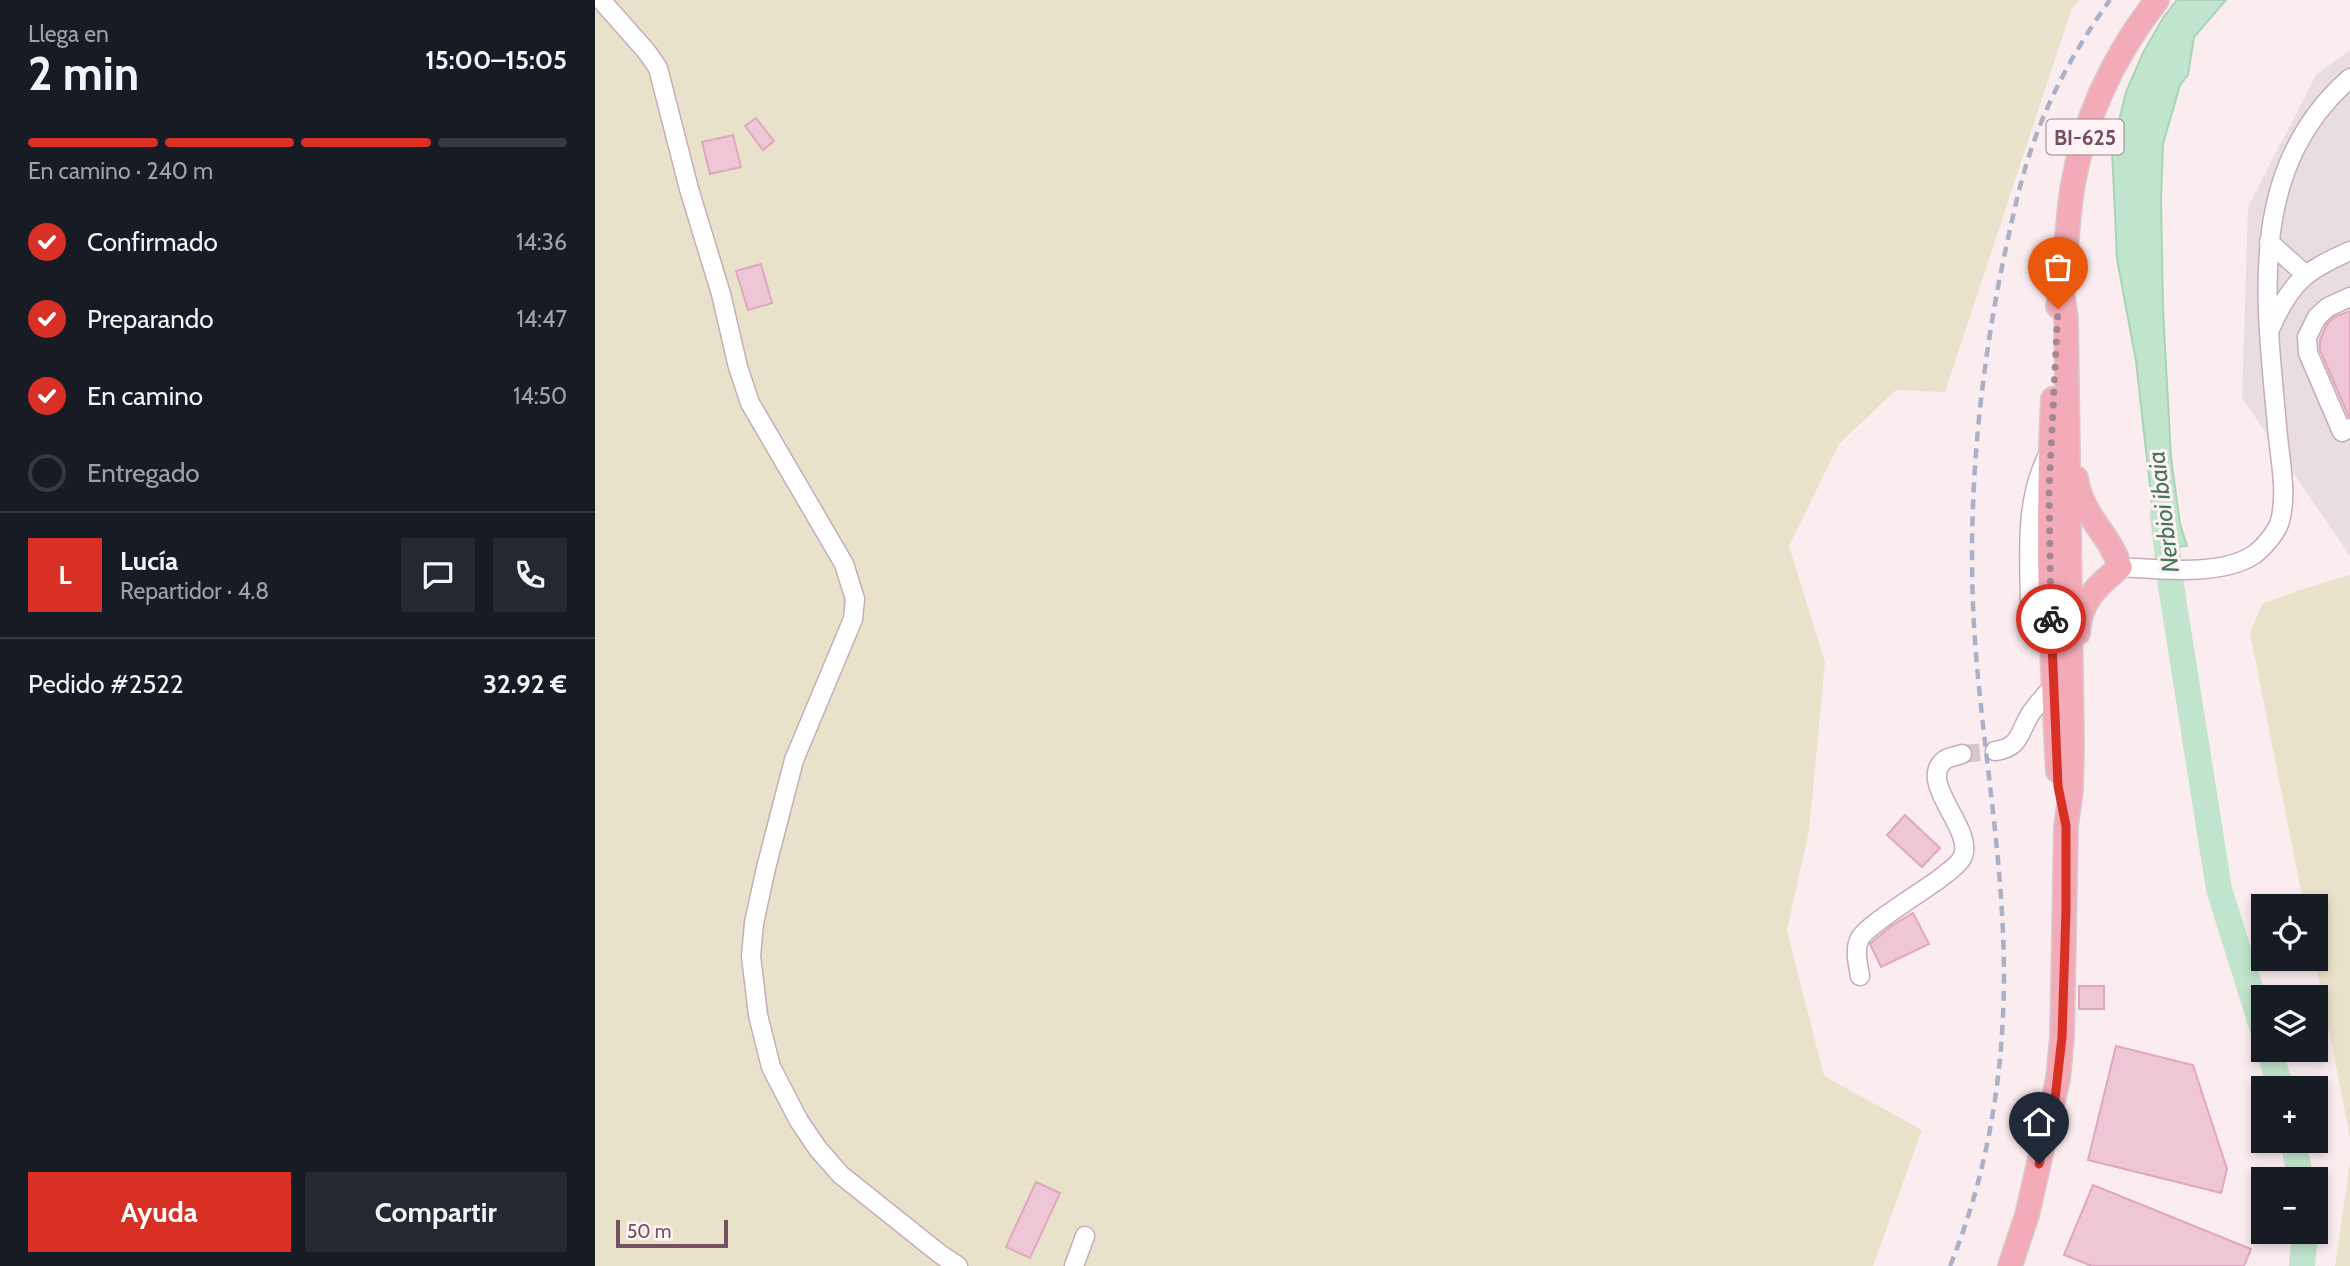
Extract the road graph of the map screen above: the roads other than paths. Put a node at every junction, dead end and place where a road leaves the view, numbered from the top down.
1 (601, 0) edge
2 (2157, 0) edge
3 (2350, 78) edge
4 (2269, 242) junction
5 (2350, 251) edge
6 (2306, 275) junction
7 (2062, 291) junction
8 (2350, 297) edge
9 (2269, 333) junction
10 (2066, 354) junction
11 (2051, 422) junction
12 (2350, 428) edge
13 (2107, 542) junction
14 (2067, 562) junction
15 (2113, 573) junction
16 (2052, 681) junction
17 (2072, 747) junction
18 (1995, 751) tunnel mouth
19 (1962, 754) tunnel mouth
20 (2066, 826) junction
21 (1860, 975) dead end
22 (1085, 1237) dead end
23 (958, 1266) edge
24 (1074, 1266) edge
25 (2010, 1266) edge

1 - 23 street
2 - 7 main road, BI-625
3 - 4 street
4 - 6 street
4 - 9 street
5 - 6 street
6 - 9 street
7 - 10 main road
7 - 11 main road, BI-625
8 - 12 street
9 - 15 street
10 - 13 main road
10 - 14 main road
11 - 14 main road
11 - 16 main road, BI-625
13 - 14 main road
13 - 15 main road
14 - 15 main road
14 - 16 main road
14 - 17 main road
15 - 17 main road
16 - 18 street
16 - 20 main road, BI-625
17 - 20 main road
19 - 21 street
20 - 25 main road, BI-625
22 - 24 street

